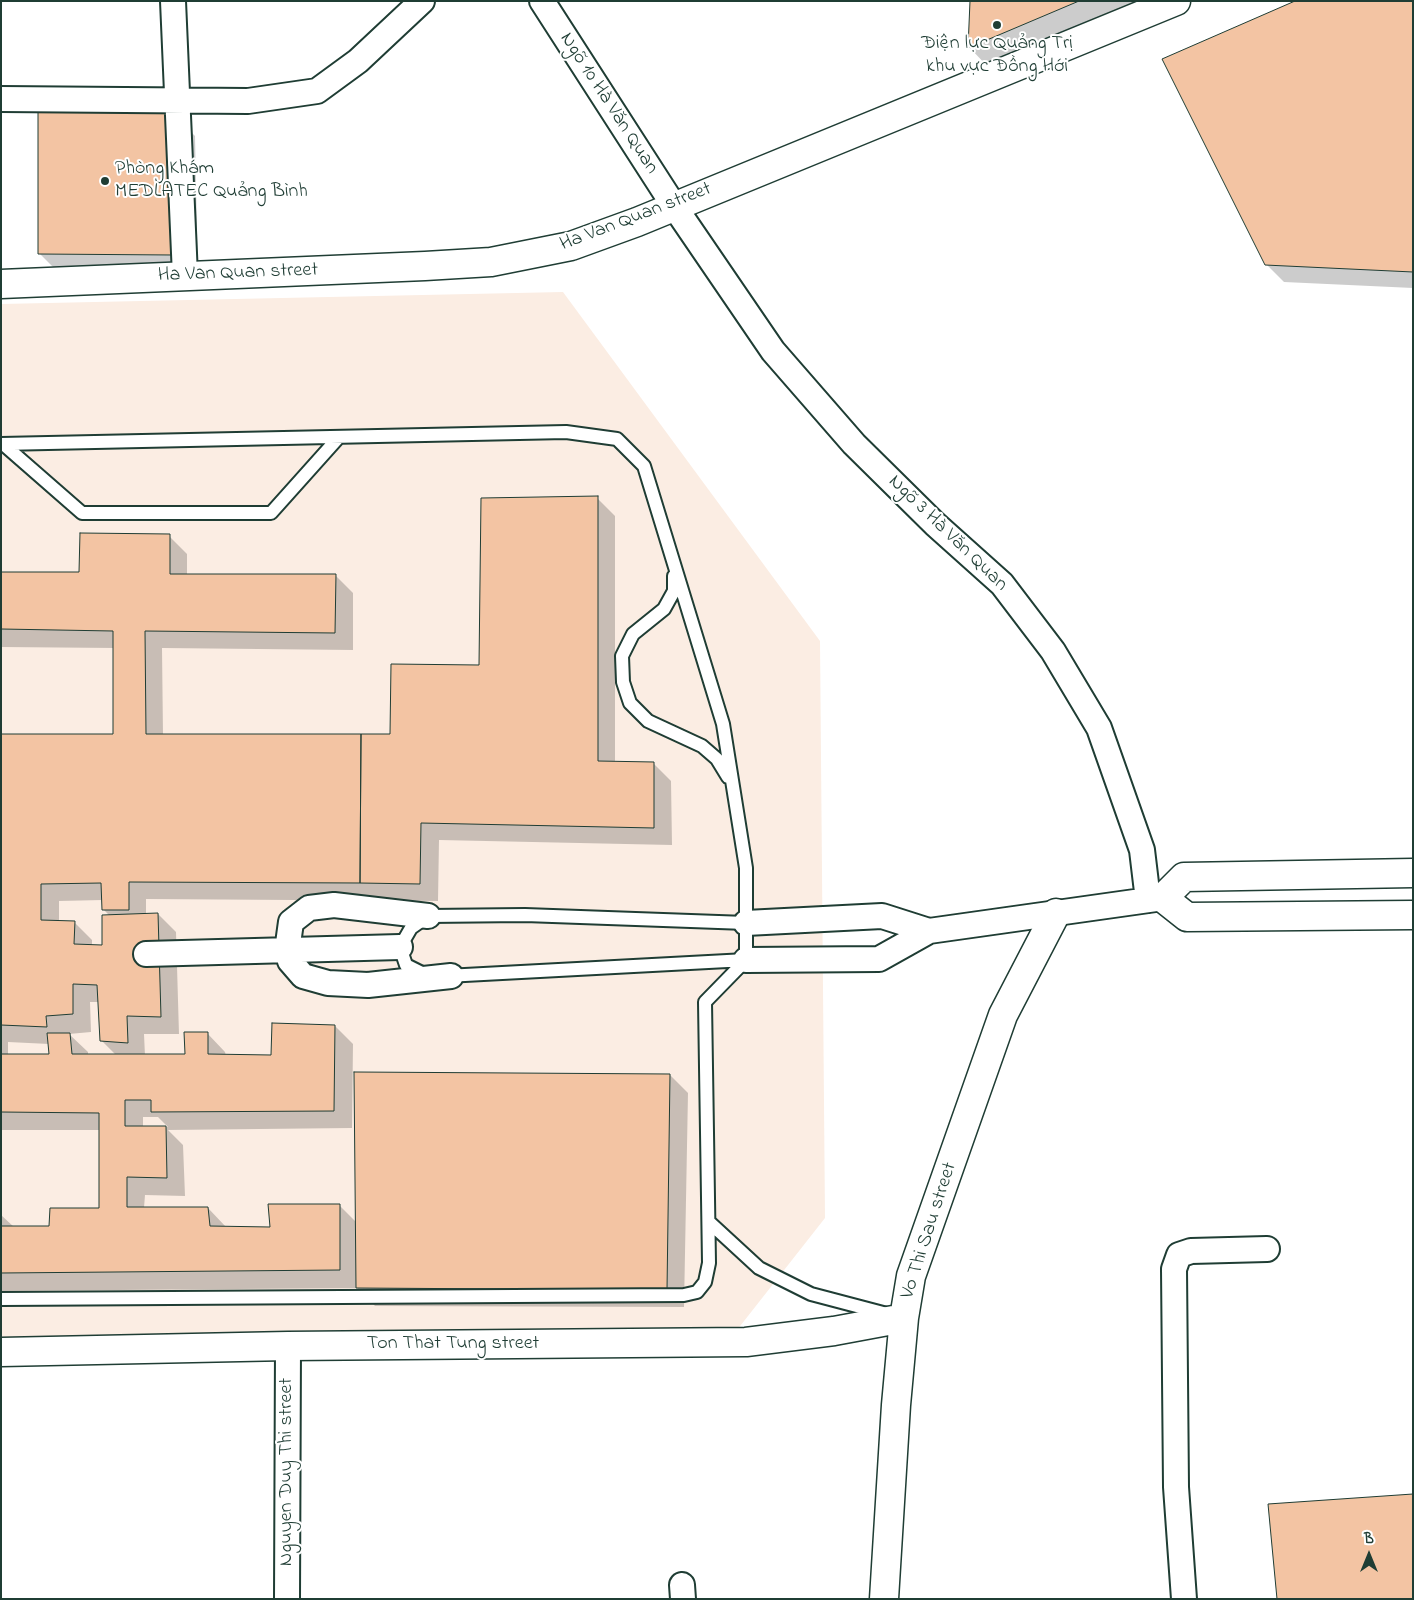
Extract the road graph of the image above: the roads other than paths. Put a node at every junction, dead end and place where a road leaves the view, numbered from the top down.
1 (173, 1) edge
2 (422, 1) edge
3 (542, 1) edge
4 (1176, 1) edge
5 (1, 99) edge
6 (177, 102) junction
7 (674, 206) junction
8 (185, 276) junction
9 (1, 284) edge
10 (339, 437) junction
11 (2, 444) edge
12 (674, 566) junction
13 (732, 784) junction
14 (1413, 873) edge
15 (1155, 899) junction
16 (1056, 913) junction
17 (1413, 915) edge
18 (428, 916) junction
19 (746, 923) junction
20 (929, 931) junction
21 (400, 947) junction
22 (287, 951) junction
23 (146, 954) dead end
24 (746, 960) junction
25 (451, 976) junction
26 (708, 1222) junction
27 (1267, 1249) dead end
28 (1, 1299) edge
29 (904, 1318) junction
30 (288, 1346) junction
31 (1, 1352) edge
32 (288, 1599) edge
33 (884, 1599) edge
34 (1184, 1599) edge

1 - 6 street
2 - 6 street
3 - 7 street, Ngõ 10 Hà Văn Quan
4 - 7 street, Ha Van Quan street
5 - 6 street
6 - 8 street
7 - 8 street, Ha Van Quan street
7 - 15 street, Ngõ 3 Hà Văn Quan
8 - 9 street, Ha Van Quan street
10 - 11 lane
10 - 11 lane
10 - 12 lane
12 - 13 lane
12 - 13 lane
13 - 19 lane
14 - 15 street
15 - 16 street
15 - 17 street
16 - 20 street
16 - 29 street, Vo Thi Sau street
18 - 19 lane
18 - 21 lane
18 - 22 street
19 - 20 street
19 - 24 lane
20 - 24 street
21 - 22 street
21 - 25 lane
22 - 23 street
22 - 25 street
24 - 25 lane
24 - 26 lane
26 - 28 lane
26 - 29 lane
27 - 34 street
29 - 30 street, Ton That Tung street
29 - 33 street, Vo Thi Sau street
30 - 31 street, Ton That Tung street
30 - 32 street, Nguyen Duy Thi street

